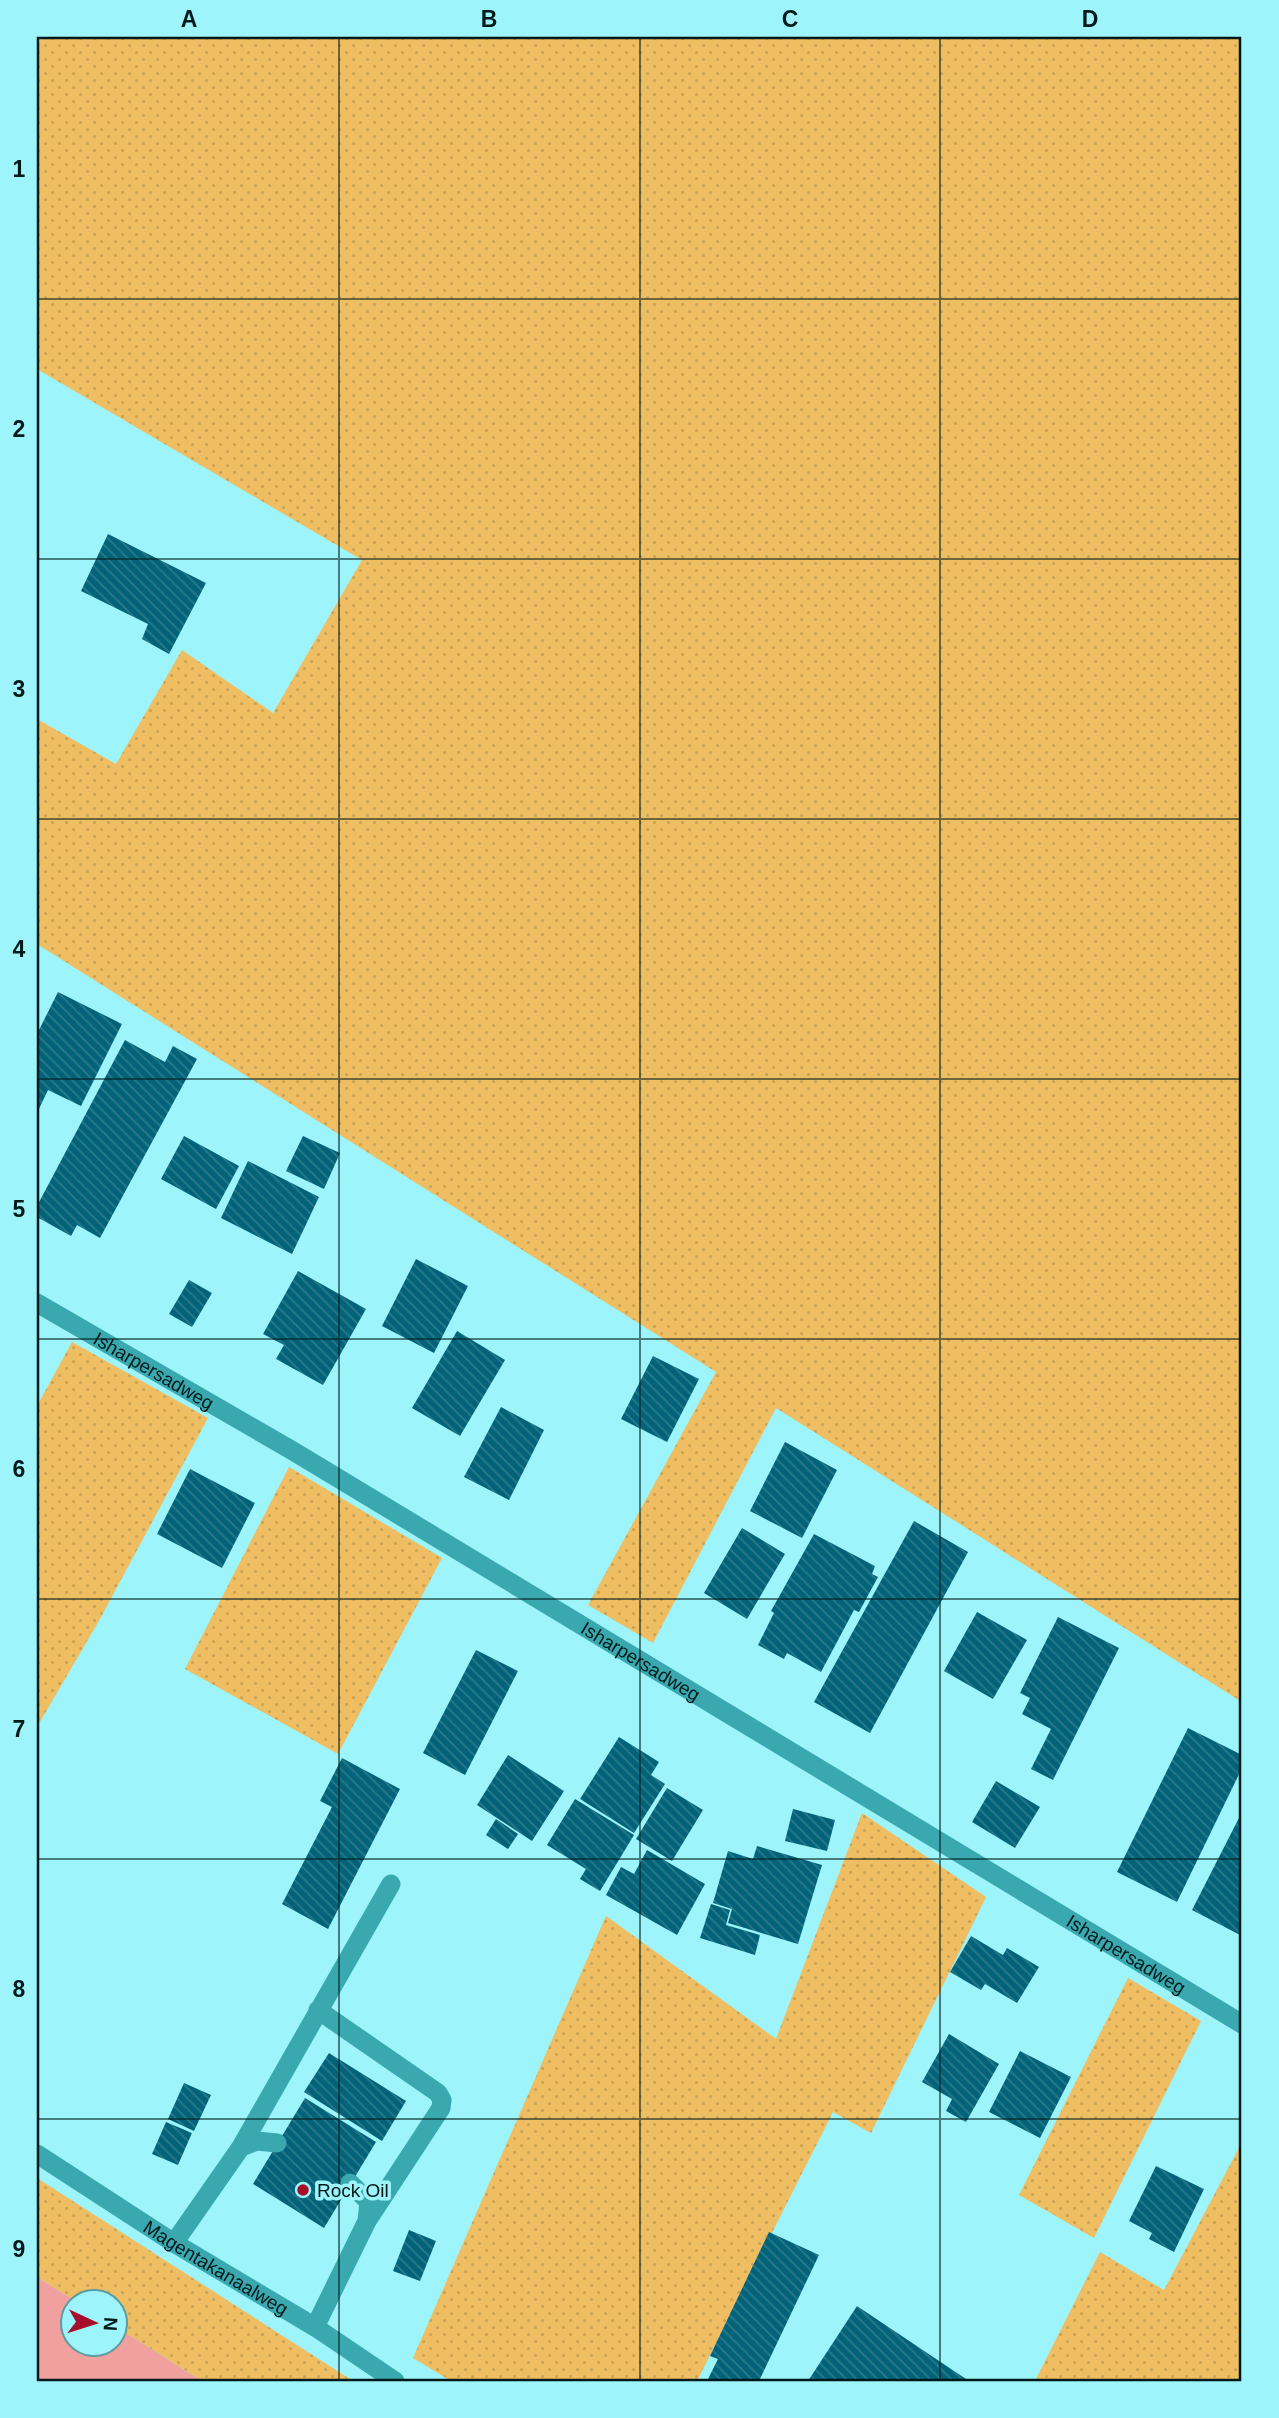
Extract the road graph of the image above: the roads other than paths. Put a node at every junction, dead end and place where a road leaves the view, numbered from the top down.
1 (37, 1303) edge
2 (391, 1884) dead end
3 (318, 2010) junction
4 (1242, 2024) edge
5 (277, 2143) dead end
6 (240, 2147) junction
7 (37, 2154) edge
8 (350, 2183) dead end
9 (366, 2221) junction
10 (174, 2243) junction
11 (315, 2328) junction
12 (395, 2381) edge

1 - 4 street, Isharpersadweg
2 - 3 street
3 - 6 street
3 - 9 street
5 - 6 street
6 - 10 street
7 - 10 street, Magentakanaalweg
8 - 9 street
9 - 11 street
10 - 11 street, Magentakanaalweg
11 - 12 street, Magentakanaalweg

